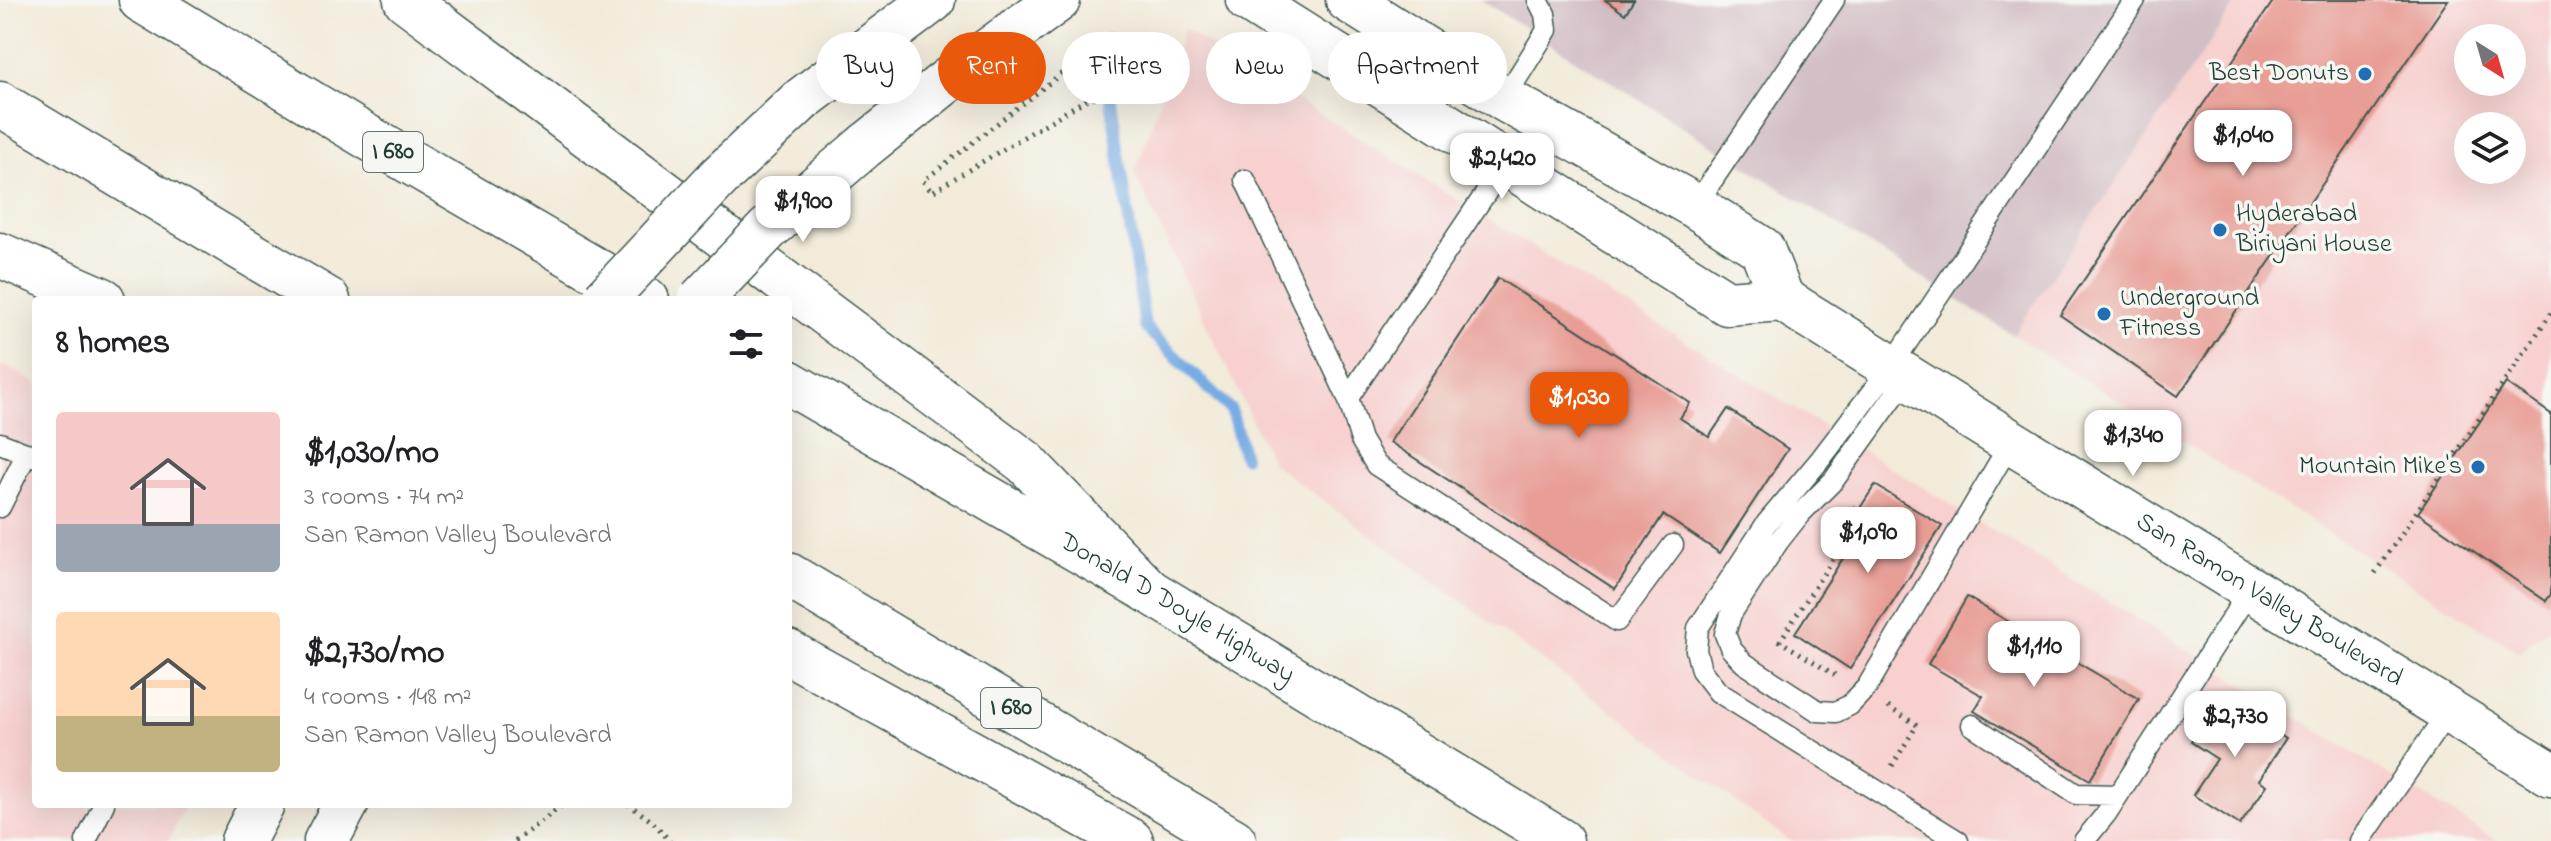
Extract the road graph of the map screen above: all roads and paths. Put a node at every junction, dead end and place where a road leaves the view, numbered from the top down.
1 (141, 0) edge
2 (406, 0) edge
3 (933, 0) edge
4 (1058, 0) edge
5 (1248, 0) edge
6 (1348, 0) edge
7 (1538, 0) edge
8 (1834, 0) edge
9 (2135, 0) edge
10 (1398, 32) edge
11 (1062, 73) edge
12 (1507, 94) edge
13 (1507, 101) edge
14 (0, 104) edge
15 (1079, 104) edge
16 (1506, 163) junction
17 (1245, 180) dead end
18 (1695, 206) junction
19 (0, 255) edge
20 (94, 296) edge
21 (321, 296) edge
22 (608, 296) edge
23 (640, 296) edge
24 (704, 296) edge
25 (1782, 299) junction
26 (2551, 313) edge
27 (1899, 373) junction
28 (792, 384) edge
29 (1348, 398) junction
30 (2011, 442) junction
31 (0, 443) edge
32 (32, 455) edge
33 (1861, 499) dead end
34 (0, 507) edge
35 (1673, 545) dead end
36 (2375, 573) dead end
37 (792, 577) edge
38 (2250, 590) junction
39 (1149, 591) junction
40 (792, 654) edge
41 (1863, 692) junction
42 (2448, 712) junction
43 (1972, 725) dead end
44 (2549, 767) edge
45 (1876, 790) junction
46 (2118, 795) junction
47 (102, 808) edge
48 (260, 808) edge
49 (344, 808) edge
50 (559, 808) edge
51 (634, 808) edge
52 (86, 841) edge
53 (243, 841) edge
54 (326, 841) edge
55 (515, 841) edge
56 (670, 841) edge
57 (1131, 841) edge
58 (1234, 841) edge
59 (1561, 841) edge
60 (1958, 841) edge
61 (2084, 841) edge
62 (2360, 841) edge

1 - 23 main road, I 680
2 - 39 main road
3 - 22 main road, bridge
4 - 24 main road, bridge
5 - 16 main road
6 - 10 main road
7 - 12 lane
8 - 18 lane
9 - 27 lane
11 - 15 path
13 - 18 main road
14 - 21 main road
16 - 25 main road
16 - 29 lane
17 - 29 lane
18 - 25 main road
19 - 20 main road
25 - 27 main road, San Ramon Valley Boulevard
26 - 36 path
27 - 30 main road, San Ramon Valley Boulevard
27 - 41 lane
27 - 45 lane
28 - 39 main road, Donald D Doyle Highway
29 - 35 lane
30 - 38 main road, San Ramon Valley Boulevard
30 - 41 lane
31 - 32 lane
32 - 34 lane
33 - 41 path
37 - 58 main road, I 680
38 - 42 main road, San Ramon Valley Boulevard
38 - 46 lane
39 - 59 main road, Donald D Doyle Highway
40 - 57 main road
41 - 45 path
42 - 44 main road, San Ramon Valley Boulevard
42 - 62 lane
43 - 46 lane
45 - 60 lane
46 - 61 lane
47 - 52 lane
48 - 53 main road
49 - 54 main road
50 - 55 path
51 - 56 path

